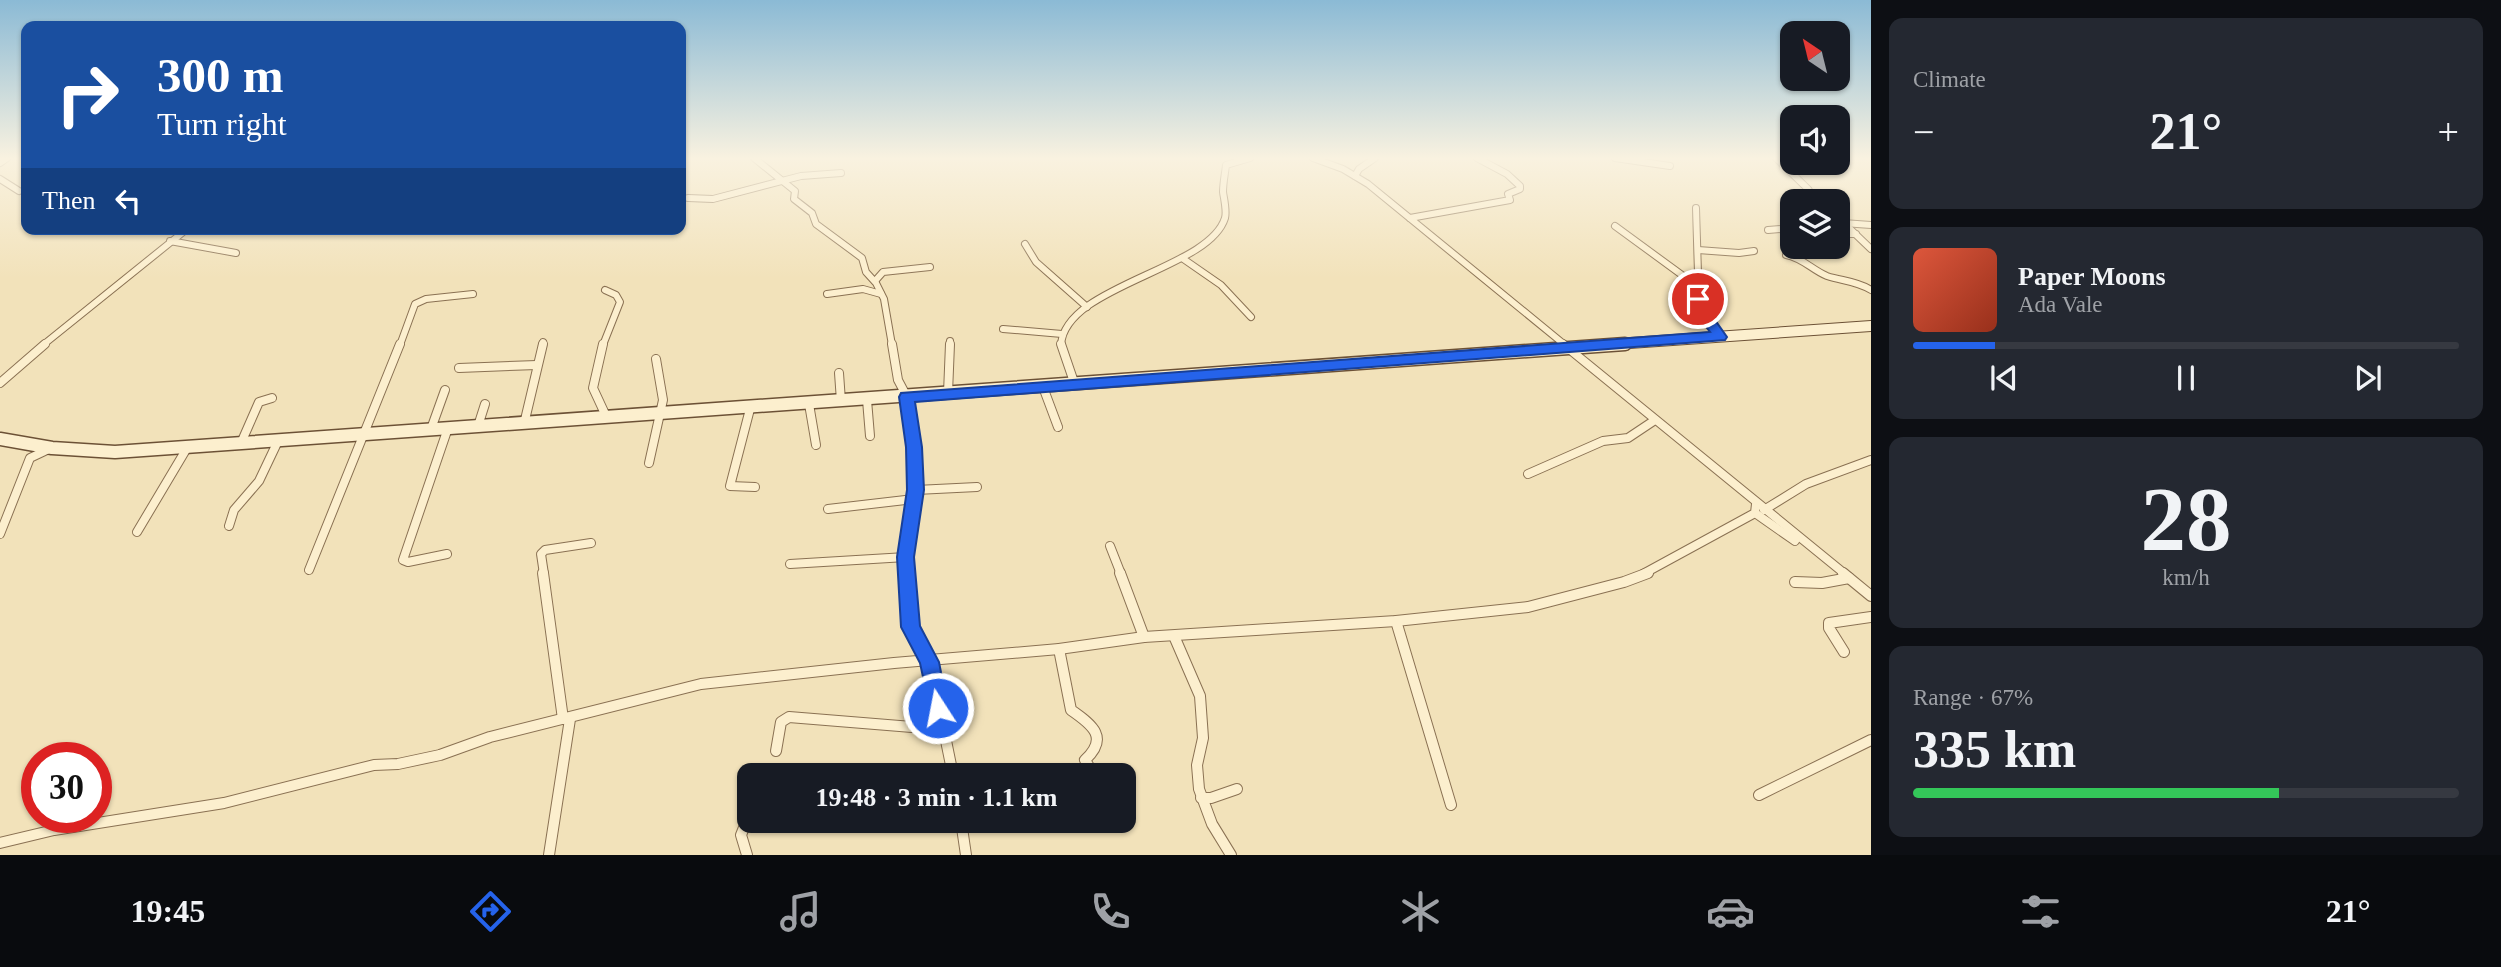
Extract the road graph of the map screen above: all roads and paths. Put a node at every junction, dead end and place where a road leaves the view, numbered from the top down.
1 (688, 198) dead end
2 (718, 198) edge
3 (794, 198) edge
4 (1225, 198) edge
5 (1387, 198) edge
6 (1509, 198) edge
7 (1696, 208) dead end
8 (1410, 218) junction
9 (1850, 225) edge
10 (1871, 225) edge
11 (1615, 226) dead end
12 (1850, 228) edge
13 (1780, 229) edge
14 (1768, 230) dead end
15 (1850, 234) edge
16 (1856, 234) junction
17 (178, 235) edge
18 (170, 241) junction
19 (1025, 244) dead end
20 (1871, 249) edge
21 (1698, 250) junction
22 (1754, 251) dead end
23 (236, 253) dead end
24 (1182, 258) junction
25 (1804, 259) edge
26 (930, 267) dead end
27 (875, 281) junction
28 (1697, 286) junction
29 (605, 289) dead end
30 (1871, 290) edge
31 (473, 294) dead end
32 (827, 294) dead end
33 (881, 294) junction
34 (1087, 307) junction
35 (1251, 317) dead end
36 (1870, 328) edge
37 (1003, 329) dead end
38 (1062, 334) junction
39 (1720, 337) junction
40 (950, 341) dead end
41 (543, 342) dead end
42 (1567, 347) junction
43 (656, 359) dead end
44 (537, 365) junction
45 (459, 368) dead end
46 (839, 373) dead end
47 (0, 383) edge
48 (1076, 385) junction
49 (1043, 387) junction
50 (445, 390) dead end
51 (948, 393) junction
52 (907, 397) junction
53 (272, 398) dead end
54 (867, 400) junction
55 (841, 401) junction
56 (485, 404) dead end
57 (809, 404) junction
58 (750, 409) junction
59 (660, 415) junction
60 (606, 416) junction
61 (1655, 420) junction
62 (524, 424) junction
63 (478, 426) junction
64 (448, 428) junction
65 (1058, 428) dead end
66 (431, 429) junction
67 (363, 435) junction
68 (870, 436) dead end
69 (0, 439) edge
70 (278, 441) junction
71 (242, 443) junction
72 (816, 445) dead end
73 (187, 448) junction
74 (36, 450) junction
75 (1871, 460) edge
76 (649, 463) dead end
77 (1528, 474) dead end
78 (977, 487) dead end
79 (755, 488) dead end
80 (915, 494) junction
81 (828, 509) dead end
82 (1758, 509) junction
83 (229, 526) dead end
84 (137, 532) dead end
85 (0, 534) edge
86 (591, 543) dead end
87 (1110, 546) dead end
88 (447, 554) dead end
89 (905, 557) junction
90 (790, 564) dead end
91 (309, 570) dead end
92 (1849, 578) junction
93 (1795, 582) dead end
94 (1871, 596) edge
95 (1871, 617) edge
96 (1396, 621) junction
97 (1174, 636) junction
98 (1144, 637) junction
99 (1059, 649) junction
100 (1844, 652) dead end
101 (930, 662) junction
102 (938, 708) junction
103 (566, 719) junction
104 (1871, 740) edge
105 (776, 751) dead end
106 (950, 763) edge
107 (1087, 763) edge
108 (1237, 789) dead end
109 (1759, 795) dead end
110 (1201, 798) junction
111 (1451, 805) dead end
112 (741, 833) edge
113 (962, 833) edge
114 (0, 843) edge
115 (549, 855) edge
116 (747, 855) edge
117 (965, 855) edge
118 (1231, 855) edge

1 - 2 street
3 - 27 street
4 - 24 street
5 - 8 street
6 - 8 street
7 - 21 street
8 - 42 street
9 - 10 street
11 - 28 street
12 - 16 street
13 - 14 street
15 - 16 street
16 - 20 street
17 - 18 street
18 - 23 street
18 - 47 street
19 - 34 street
21 - 22 street
21 - 28 street
24 - 34 street
24 - 35 street
25 - 30 street
26 - 27 street
27 - 33 street
28 - 39 street
29 - 60 street
31 - 67 street
32 - 33 street
33 - 52 street
34 - 38 street
36 - 39 street
37 - 38 street
38 - 48 street
39 - 42 street
40 - 51 street
41 - 44 street
42 - 48 street
42 - 61 street
43 - 59 street
44 - 45 street
44 - 62 street
46 - 55 street
48 - 49 street
49 - 51 street
49 - 65 street
50 - 66 street
51 - 52 street
52 - 54 street
52 - 80 street
53 - 71 street
54 - 55 street
54 - 68 street
55 - 57 street
56 - 63 street
57 - 58 street
57 - 72 street
58 - 59 street
58 - 79 street
59 - 60 street
59 - 76 street
60 - 62 street
61 - 77 street
61 - 82 street
62 - 63 street
63 - 64 street
64 - 66 street
64 - 88 street
66 - 67 street
67 - 70 street
67 - 91 street
69 - 74 street
70 - 71 street
70 - 83 street
71 - 73 street
73 - 74 street
73 - 84 street
74 - 85 street
75 - 82 street
78 - 80 street
80 - 81 street
80 - 89 street
82 - 92 street
82 - 96 street
86 - 103 street
87 - 98 street
89 - 90 street
89 - 101 street
92 - 93 street
92 - 94 street
95 - 100 street
96 - 97 street
96 - 111 street
97 - 98 street
97 - 110 street
98 - 99 street
99 - 101 street
99 - 107 street
101 - 102 street
101 - 103 street
102 - 105 street
102 - 106 street
103 - 114 street
103 - 115 street
104 - 109 street
108 - 110 street
110 - 118 street
112 - 116 street
113 - 117 street

